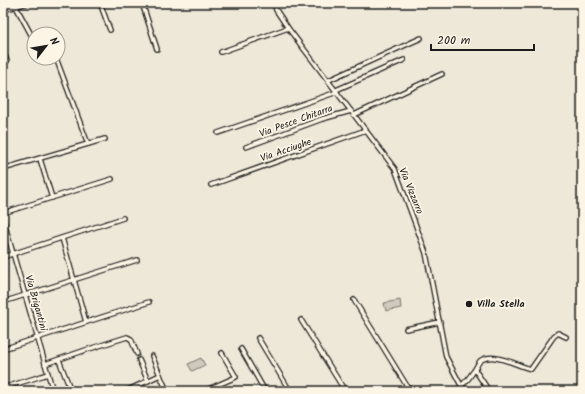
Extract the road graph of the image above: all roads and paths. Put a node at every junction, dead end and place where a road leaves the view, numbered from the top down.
1 (27, 3) edge
2 (100, 3) edge
3 (142, 3) edge
4 (274, 3) edge
5 (15, 5) edge
6 (3, 10) edge
7 (26, 26) edge
8 (288, 28) junction
9 (110, 30) dead end
10 (422, 38) dead end
11 (157, 49) dead end
12 (221, 52) dead end
13 (3, 54) edge
14 (404, 60) dead end
15 (7, 61) dead end
16 (59, 66) edge
17 (442, 74) dead end
18 (329, 80) junction
19 (337, 91) junction
20 (351, 110) junction
21 (354, 115) junction
22 (366, 130) junction
23 (218, 133) dead end
24 (105, 139) dead end
25 (88, 144) junction
26 (246, 147) dead end
27 (40, 158) junction
28 (3, 169) edge
29 (112, 179) dead end
30 (211, 185) dead end
31 (52, 198) junction
32 (3, 213) edge
33 (123, 218) dead end
34 (3, 219) edge
35 (62, 238) junction
36 (14, 254) junction
37 (3, 257) edge
38 (137, 260) dead end
39 (75, 280) junction
40 (26, 295) junction
41 (354, 300) dead end
42 (3, 302) edge
43 (149, 302) dead end
44 (301, 320) dead end
45 (86, 322) junction
46 (440, 322) junction
47 (406, 329) dead end
48 (566, 337) dead end
49 (38, 338) junction
50 (258, 338) dead end
51 (3, 349) edge
52 (241, 349) dead end
53 (222, 353) dead end
54 (137, 354) dead end
55 (152, 356) dead end
56 (59, 360) junction
57 (139, 360) dead end
58 (45, 364) junction
59 (474, 370) junction
60 (48, 374) junction
61 (160, 375) junction
62 (148, 381) junction
63 (461, 386) junction
64 (3, 388) edge
65 (53, 391) edge
66 (71, 391) edge
67 (126, 391) edge
68 (167, 391) edge
69 (204, 391) edge
70 (265, 391) edge
71 (290, 391) edge
72 (345, 391) edge
73 (410, 391) edge
74 (464, 391) edge
75 (489, 391) edge

1 - 5 street
2 - 9 street
3 - 11 street
4 - 8 street, Via Vizzarro
5 - 6 street
5 - 7 street
8 - 12 street
8 - 18 street, Via Vizzarro
10 - 18 street
13 - 15 street
14 - 19 street
16 - 25 street
17 - 21 street
18 - 19 street, Via Vizzarro
19 - 20 street, Via Vizzarro
19 - 23 street
20 - 21 street, Via Vizzarro
20 - 26 street, Via Pesce Chitarra
21 - 22 street, Via Vizzarro
22 - 30 street, Via Acciughe
22 - 46 street, Via Vizzarro
24 - 25 street
25 - 27 street
27 - 28 street
27 - 31 street
29 - 31 street
31 - 32 street
33 - 35 street
34 - 36 street, Via Brigantini
35 - 36 street
35 - 39 street
36 - 37 street
36 - 40 street, Via Brigantini
38 - 39 street
39 - 40 street
39 - 45 street
40 - 42 street
40 - 49 street, Via Brigantini
41 - 73 street
43 - 45 street
44 - 72 street
45 - 49 street
46 - 47 street
46 - 63 street, Via Vizzarro
48 - 59 street
49 - 51 street
49 - 58 street, Via Brigantini
50 - 71 street
52 - 70 street
53 - 69 street
54 - 56 street
55 - 61 street
56 - 58 street
56 - 66 street
57 - 62 street
58 - 60 street, Via Brigantini
59 - 63 street
59 - 75 street
60 - 64 street
60 - 65 street, Via Brigantini
61 - 62 street
61 - 68 street
62 - 67 street
63 - 74 street, Via Vizzarro

